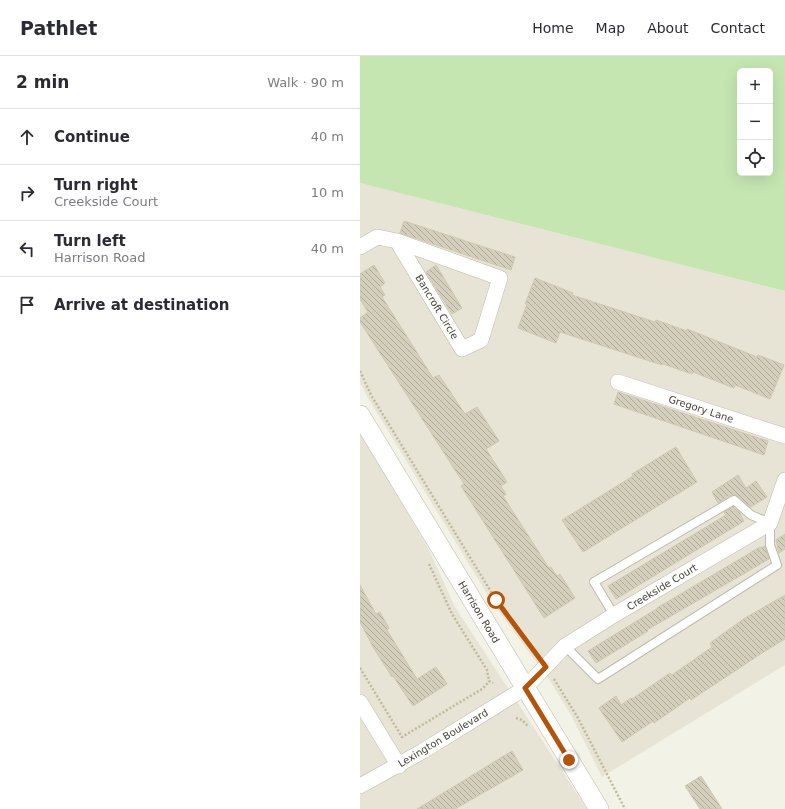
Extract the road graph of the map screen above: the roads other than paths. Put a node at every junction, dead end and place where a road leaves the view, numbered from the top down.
1 (397, 241) junction
2 (360, 247) edge
3 (618, 382) dead end
4 (360, 415) edge
5 (785, 436) edge
6 (785, 480) edge
7 (770, 523) junction
8 (614, 615) junction
9 (565, 646) junction
10 (525, 688) junction
11 (360, 702) edge
12 (399, 766) junction
13 (360, 786) edge
14 (599, 809) edge

1 - 1 street, Bancroft Circle
1 - 2 street, Bancroft Circle
3 - 5 street, Gregory Lane
4 - 10 street, Harrison Road
6 - 7 street
7 - 8 street, Creekside Court
7 - 8 lane
7 - 9 lane
8 - 9 street, Creekside Court
9 - 10 street, Creekside Court
10 - 12 street, Lexington Boulevard
10 - 14 street, Harrison Road
11 - 12 street
12 - 13 street, Lexington Boulevard

